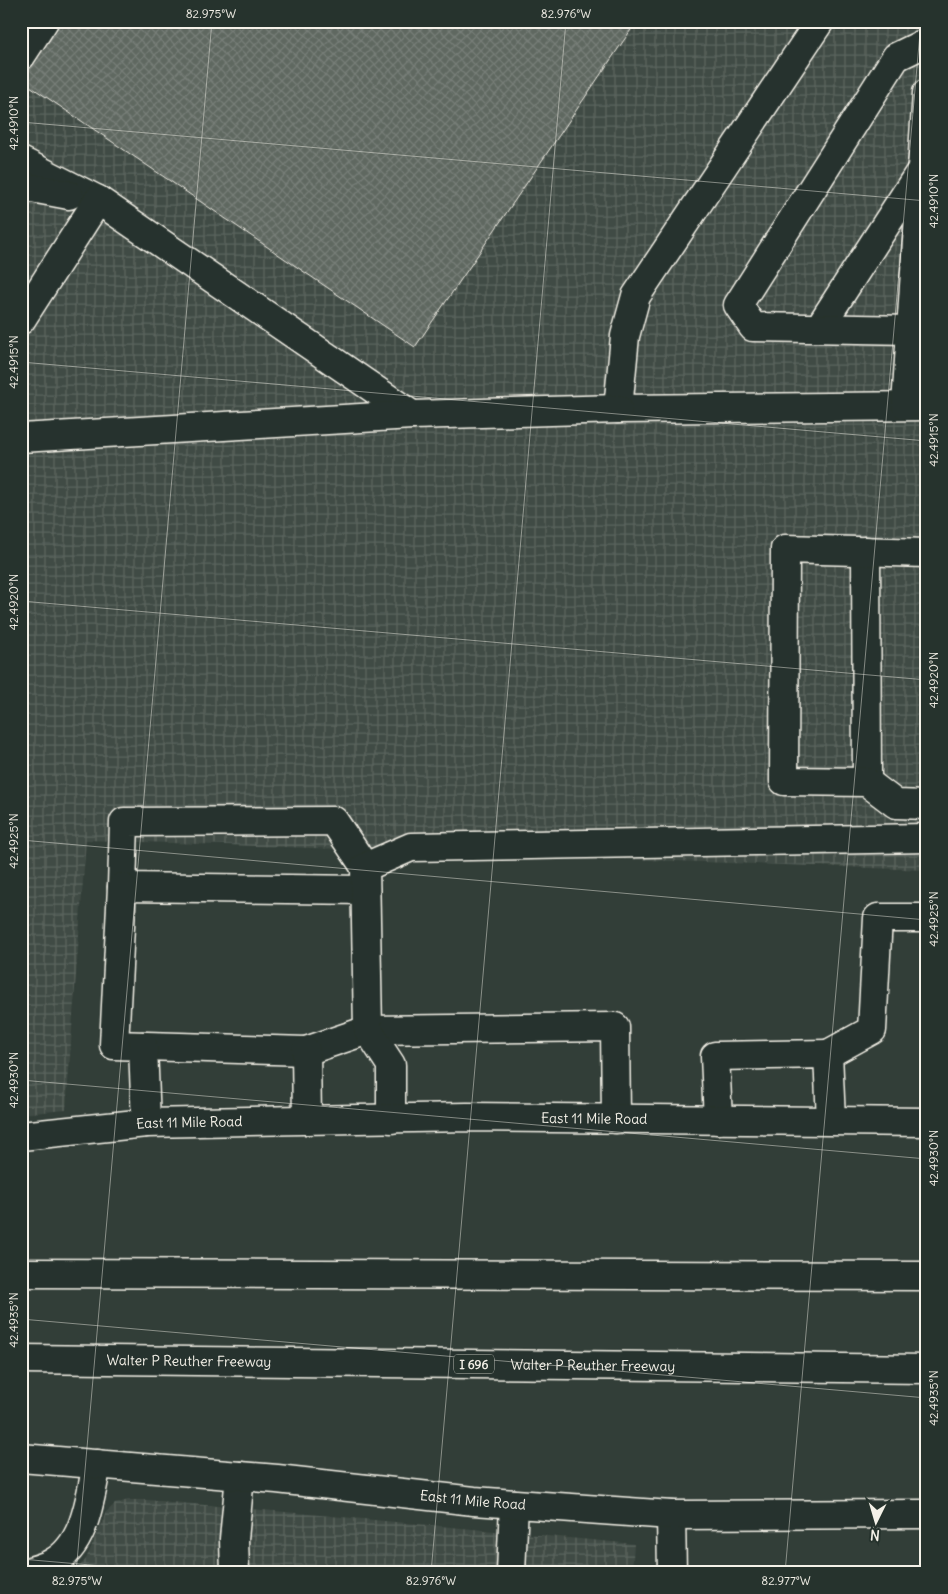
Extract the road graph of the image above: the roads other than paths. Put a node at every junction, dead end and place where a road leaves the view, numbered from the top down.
1 (44, 21) edge
2 (820, 21) edge
3 (927, 42) edge
4 (21, 56) edge
5 (927, 93) edge
6 (21, 161) edge
7 (922, 170) junction
8 (21, 186) edge
9 (98, 200) junction
10 (21, 320) edge
11 (819, 328) junction
12 (910, 330) junction
13 (916, 406) edge
14 (618, 409) junction
15 (412, 415) junction
16 (21, 438) edge
17 (866, 551) junction
18 (927, 553) edge
19 (867, 782) junction
20 (927, 805) edge
21 (927, 838) edge
22 (365, 878) junction
23 (122, 887) junction
24 (927, 918) edge
25 (368, 1030) junction
26 (142, 1046) junction
27 (306, 1051) junction
28 (828, 1054) junction
29 (391, 1119) junction
30 (616, 1119) junction
31 (307, 1120) junction
32 (718, 1120) junction
33 (831, 1120) junction
34 (927, 1122) edge
35 (146, 1123) junction
36 (21, 1136) edge
37 (21, 1273) edge
38 (927, 1276) edge
39 (21, 1359) edge
40 (927, 1369) edge
41 (21, 1458) edge
42 (97, 1464) junction
43 (240, 1476) junction
44 (514, 1504) junction
45 (927, 1514) edge
46 (671, 1515) junction
47 (23, 1573) edge
48 (235, 1573) edge
49 (510, 1573) edge
50 (672, 1573) edge

1 - 4 main road
2 - 14 main road
3 - 11 main road
5 - 7 main road
6 - 9 main road
7 - 11 main road
7 - 12 main road
8 - 9 main road
9 - 10 main road
9 - 15 main road
11 - 12 main road
12 - 13 main road
13 - 14 main road
14 - 15 main road
15 - 16 main road
17 - 18 main road
17 - 19 main road
17 - 19 main road
19 - 20 main road
21 - 22 main road
22 - 23 main road
22 - 23 main road
22 - 25 main road
23 - 26 main road
24 - 28 main road
25 - 27 main road
25 - 29 main road
25 - 30 main road
26 - 27 main road
26 - 35 main road
27 - 31 main road
28 - 32 main road
28 - 33 main road
29 - 30 main road, East 11 Mile Road
29 - 31 main road, East 11 Mile Road
30 - 32 main road, East 11 Mile Road
31 - 35 main road, East 11 Mile Road
32 - 33 main road, East 11 Mile Road
33 - 34 main road, East 11 Mile Road
35 - 36 main road, East 11 Mile Road
37 - 38 main road
39 - 40 main road, Walter P Reuther Freeway / I 696
41 - 42 main road, East 11 Mile Road
42 - 43 main road, East 11 Mile Road
42 - 47 main road
43 - 44 main road, East 11 Mile Road
43 - 48 main road
44 - 46 main road, East 11 Mile Road
44 - 49 main road
45 - 46 main road, East 11 Mile Road
46 - 50 main road

